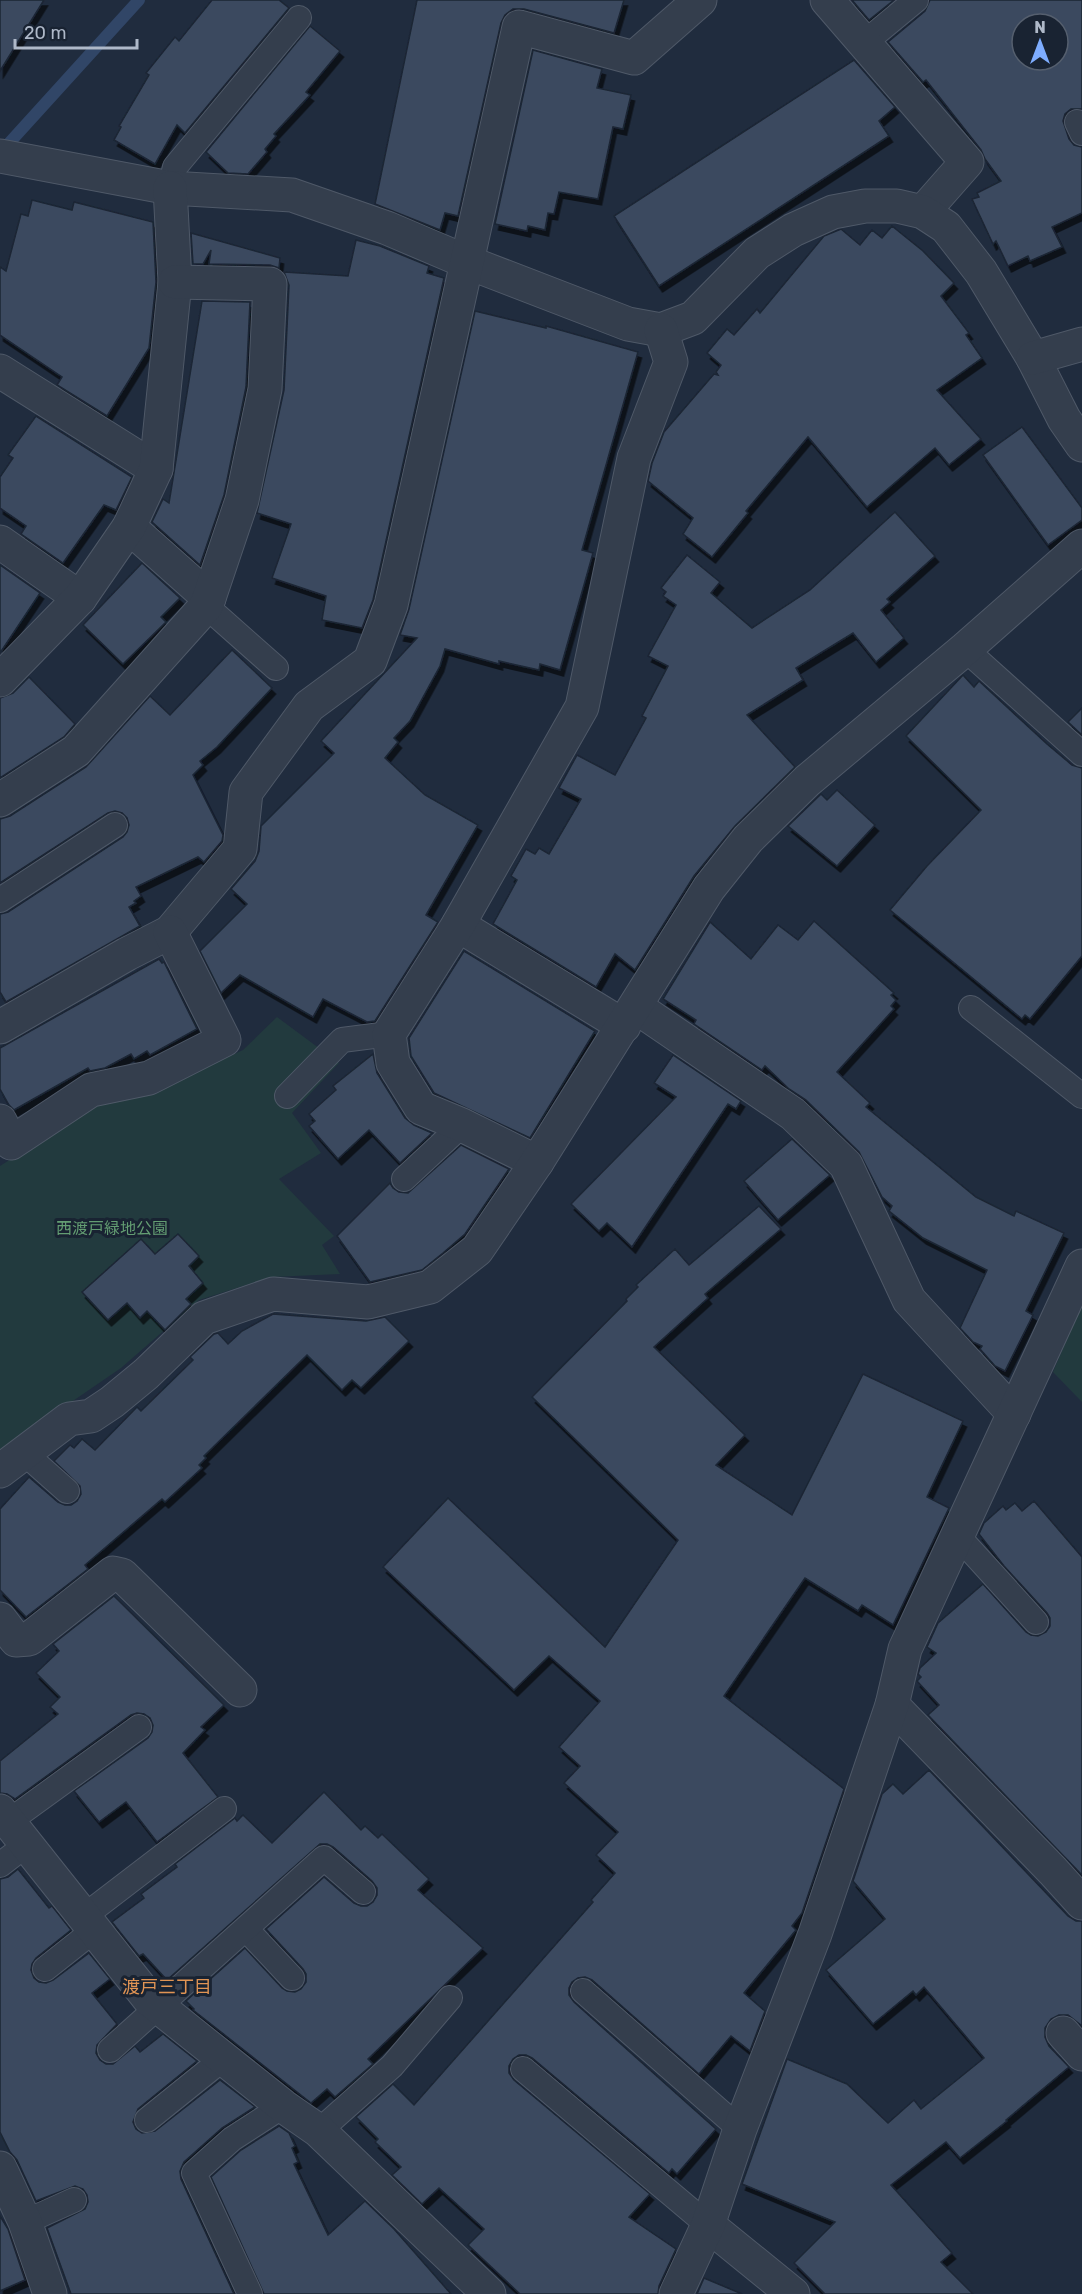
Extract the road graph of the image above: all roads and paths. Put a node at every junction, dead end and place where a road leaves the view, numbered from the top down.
1 (700, 0) edge
2 (827, 0) edge
3 (916, 0) edge
4 (299, 18) dead end
5 (864, 43) junction
6 (0, 156) edge
7 (171, 188) junction
8 (922, 212) junction
9 (467, 262) junction
10 (175, 282) junction
11 (661, 330) junction
12 (1082, 344) edge
13 (1033, 358) junction
14 (0, 371) edge
15 (1076, 426) edge
16 (156, 469) junction
17 (129, 527) junction
18 (0, 542) edge
19 (1082, 546) edge
20 (80, 598) junction
21 (207, 602) junction
22 (965, 649) junction
23 (276, 668) dead end
24 (0, 680) edge
25 (1082, 754) edge
26 (0, 800) edge
27 (115, 825) dead end
28 (0, 900) edge
29 (458, 926) junction
30 (170, 932) junction
31 (971, 1008) dead end
32 (630, 1016) junction
33 (0, 1027) edge
34 (389, 1034) junction
35 (287, 1096) dead end
36 (1082, 1096) edge
37 (0, 1121) edge
38 (462, 1125) junction
39 (537, 1162) junction
40 (404, 1179) dead end
41 (1082, 1266) edge
42 (1014, 1414) junction
43 (12, 1462) edge
44 (67, 1491) dead end
45 (956, 1534) junction
46 (0, 1619) edge
47 (1036, 1623) dead end
48 (240, 1690) dead end
49 (892, 1705) junction
50 (139, 1727) dead end
51 (224, 1809) dead end
52 (11, 1826) edge
53 (0, 1864) edge
54 (363, 1892) dead end
55 (1082, 1903) edge
56 (88, 1924) junction
57 (246, 1929) junction
58 (45, 1969) dead end
59 (292, 1978) dead end
60 (583, 1990) dead end
61 (450, 1998) dead end
62 (159, 2008) junction
63 (110, 2050) dead end
64 (224, 2058) junction
65 (523, 2069) dead end
66 (283, 2106) junction
67 (147, 2120) dead end
68 (740, 2129) junction
69 (319, 2131) junction
70 (0, 2168) edge
71 (74, 2200) dead end
72 (25, 2222) junction
73 (708, 2225) junction
74 (42, 2292) edge
75 (250, 2294) edge
76 (489, 2294) edge
77 (676, 2294) edge
78 (793, 2294) edge

1 - 9 street
2 - 5 street
3 - 5 lane
4 - 7 lane
5 - 8 street
6 - 7 street
7 - 9 street
7 - 10 street
8 - 11 street
8 - 13 street
9 - 11 street
9 - 30 street
10 - 16 street
10 - 21 street
11 - 29 street
12 - 13 street
13 - 15 street
14 - 16 street
16 - 17 street
17 - 20 street
17 - 21 street
18 - 20 street
19 - 22 street
20 - 24 street
21 - 23 lane
21 - 26 street
22 - 25 lane
22 - 32 street
27 - 28 lane
29 - 32 street
29 - 34 street
30 - 33 street
30 - 37 street
31 - 36 lane
32 - 39 street
32 - 42 street
34 - 35 lane
34 - 38 street
38 - 39 street
38 - 40 lane
39 - 43 street
41 - 42 street
42 - 45 street
43 - 44 lane
45 - 47 lane
45 - 49 street
46 - 48 street
49 - 55 street
49 - 68 street
50 - 52 lane
51 - 56 lane
52 - 53 lane
52 - 56 street
54 - 57 lane
56 - 58 lane
56 - 62 street
57 - 59 lane
57 - 62 lane
60 - 68 lane
61 - 69 lane
62 - 63 lane
62 - 64 street
64 - 66 street
64 - 67 lane
65 - 73 lane
66 - 69 street
66 - 75 lane
68 - 73 street
69 - 76 street
70 - 72 street
71 - 72 lane
72 - 74 street
73 - 77 street
73 - 78 street

